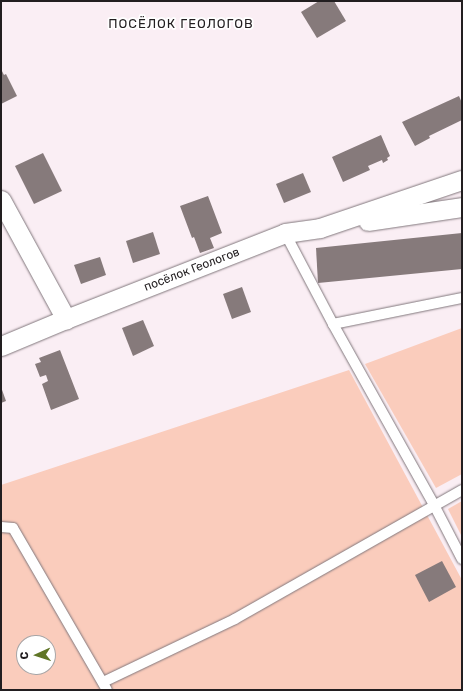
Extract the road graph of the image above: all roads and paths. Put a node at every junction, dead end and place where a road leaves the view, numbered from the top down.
1 (462, 180) edge
2 (1, 200) edge
3 (462, 207) edge
4 (320, 228) junction
5 (285, 233) junction
6 (462, 298) edge
7 (66, 319) junction
8 (333, 324) junction
9 (1, 346) edge
10 (462, 490) edge
11 (434, 505) junction
12 (1, 527) edge
13 (462, 560) edge
14 (105, 686) edge

1 - 4 street, посёлок Геологов
2 - 7 street
3 - 4 street, посёлок Геологов
4 - 5 street, посёлок Геологов
5 - 7 street, посёлок Геологов
5 - 8 lane
6 - 8 lane
7 - 9 street, посёлок Геологов
8 - 11 lane
10 - 11 lane
11 - 13 lane
11 - 14 lane
12 - 14 lane

